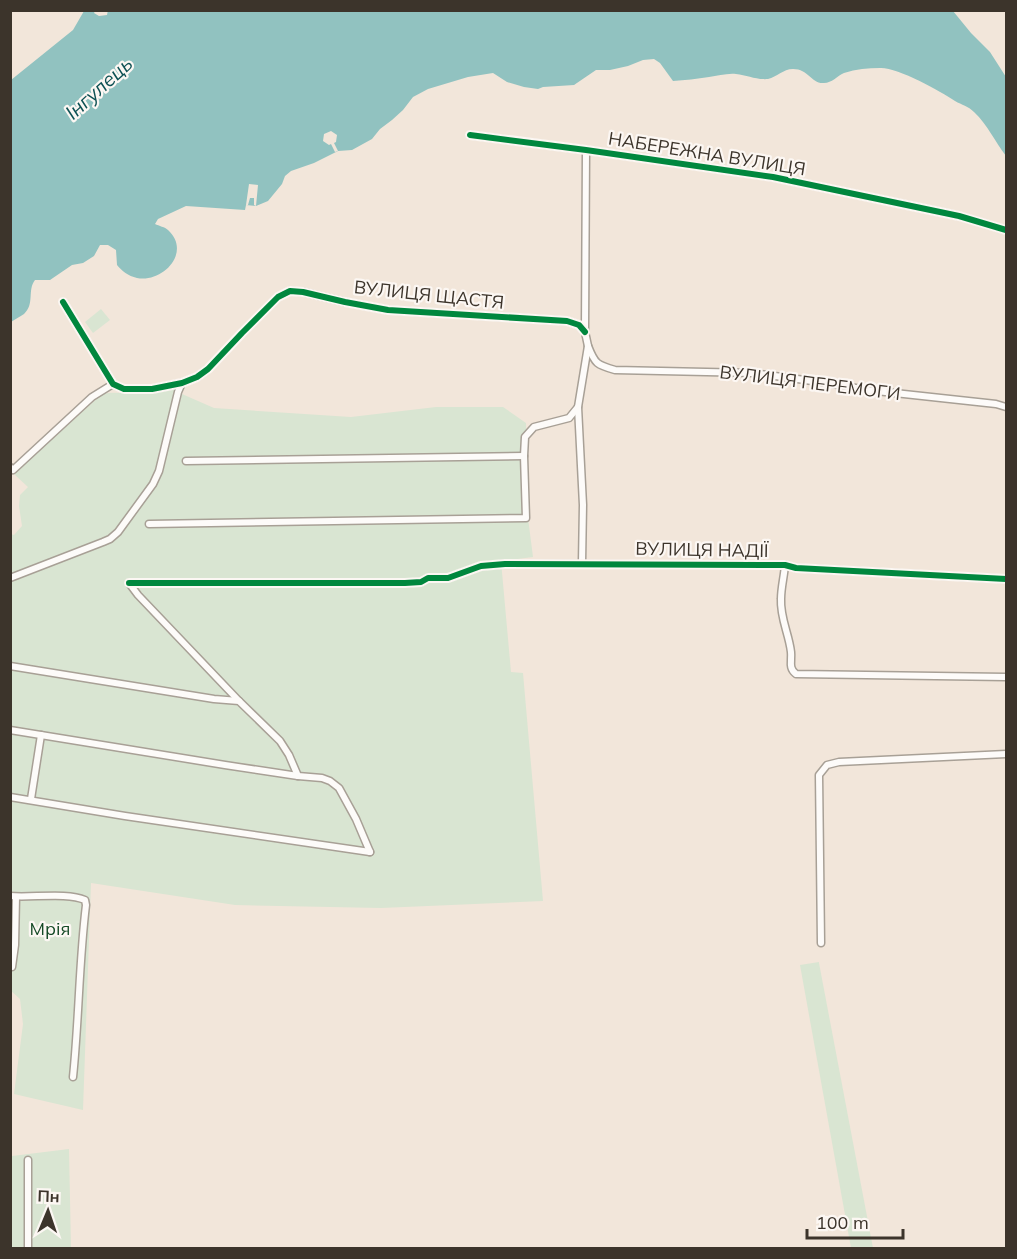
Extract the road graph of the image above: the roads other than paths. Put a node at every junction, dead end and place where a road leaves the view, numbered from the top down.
1 (470, 135) dead end
2 (586, 150) junction
3 (1006, 230) edge
4 (63, 302) dead end
5 (585, 332) junction
6 (588, 346) junction
7 (182, 383) junction
8 (113, 384) junction
9 (578, 407) junction
10 (1006, 407) edge
11 (524, 456) junction
12 (186, 461) dead end
13 (10, 467) edge
14 (149, 524) dead end
15 (582, 563) junction
16 (785, 565) junction
17 (10, 578) edge
18 (1006, 579) edge
19 (10, 666) edge
20 (1006, 677) edge
21 (239, 701) junction
22 (10, 730) edge
23 (41, 735) junction
24 (1006, 754) edge
25 (298, 776) junction
26 (10, 796) edge
27 (31, 800) junction
28 (13, 896) edge
29 (821, 943) dead end
30 (12, 967) edge
31 (74, 1077) dead end
32 (28, 1160) dead end
33 (28, 1248) edge

1 - 2 street, НАБЕРЕЖНА ВУЛИЦЯ
2 - 3 street, НАБЕРЕЖНА ВУЛИЦЯ
2 - 5 street
4 - 8 street
5 - 6 street
5 - 7 street, ВУЛИЦЯ ЩАСТЯ
6 - 9 street
6 - 10 street, ВУЛИЦЯ ПЕРЕМОГИ
7 - 8 street, ВУЛИЦЯ ЩАСТЯ
7 - 17 street
8 - 13 street
9 - 11 street
9 - 15 street
11 - 12 street
11 - 14 street
15 - 16 street, ВУЛИЦЯ НАДІЇ
15 - 21 street, ВУЛИЦЯ НАДІЇ
16 - 18 street, ВУЛИЦЯ НАДІЇ
16 - 20 street
19 - 21 street
21 - 25 street
22 - 23 street
23 - 25 street
23 - 27 street
24 - 29 street
25 - 27 street
26 - 27 street
28 - 30 street
28 - 31 street
32 - 33 street

